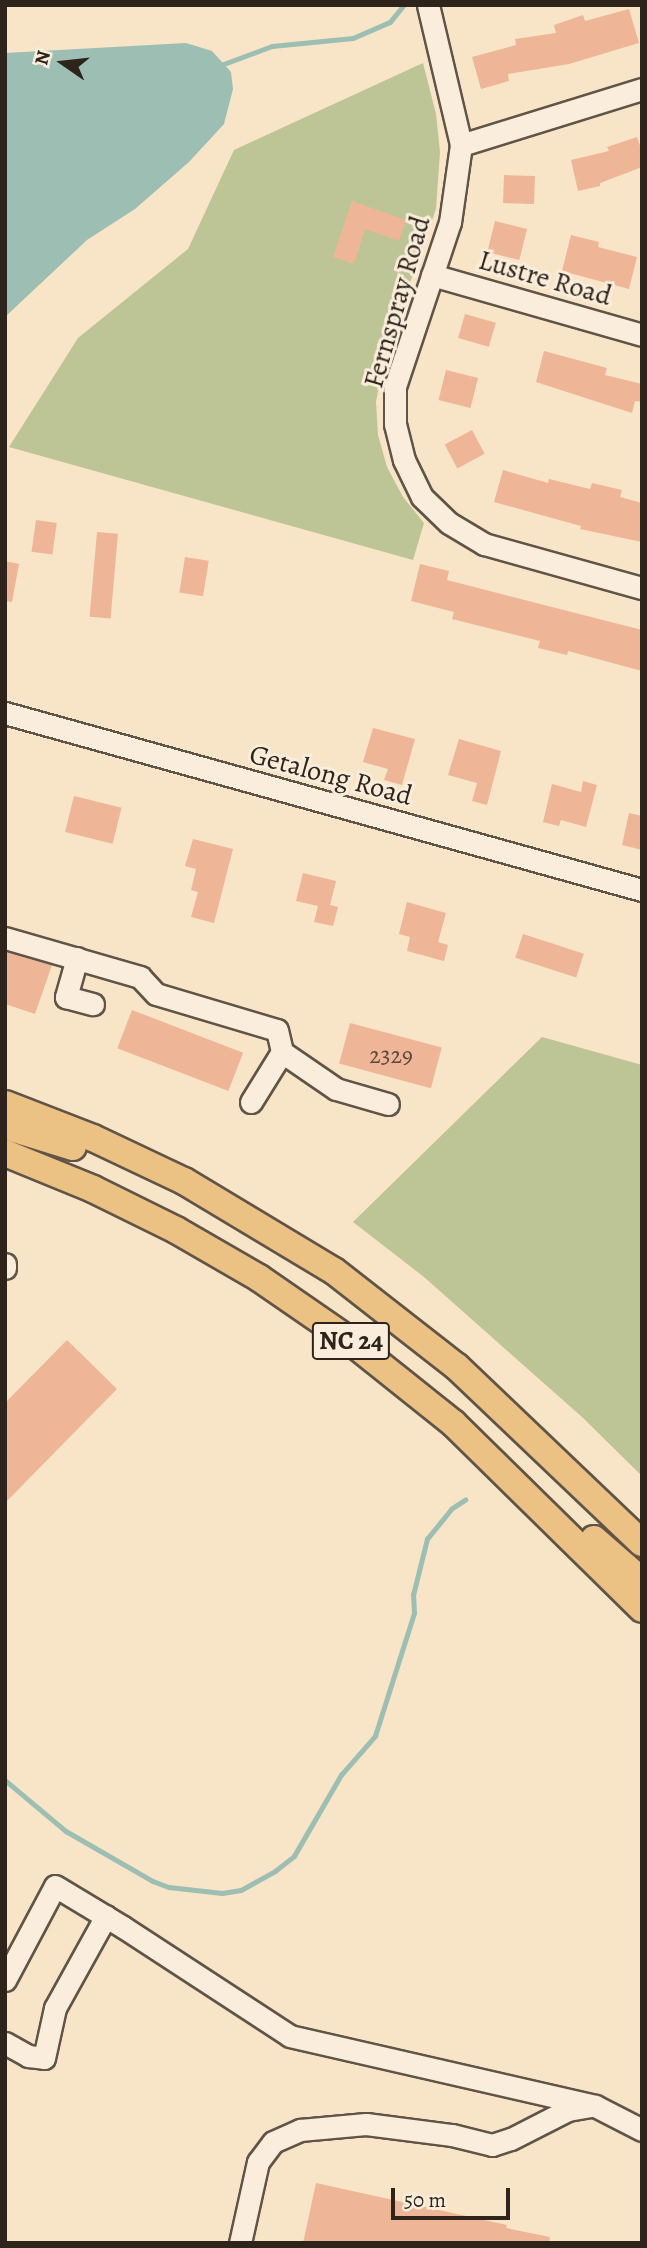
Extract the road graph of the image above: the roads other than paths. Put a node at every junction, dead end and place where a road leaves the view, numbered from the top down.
1 (428, 5) edge
2 (642, 89) edge
3 (461, 145) junction
4 (432, 275) junction
5 (642, 335) edge
6 (642, 588) edge
7 (5, 713) edge
8 (642, 890) edge
9 (5, 938) edge
10 (77, 958) junction
11 (93, 1004) dead end
12 (282, 1052) junction
13 (251, 1102) dead end
14 (5, 1104) edge
15 (388, 1104) dead end
16 (5, 1126) edge
17 (5, 1153) edge
18 (232, 1208) junction
19 (511, 1479) junction
20 (642, 1543) edge
21 (642, 1581) edge
22 (642, 1609) edge
23 (106, 1916) junction
24 (5, 1980) edge
25 (5, 2043) edge
26 (595, 2106) junction
27 (642, 2130) edge
28 (240, 2243) edge

1 - 3 street, Fernspray Road
2 - 3 street
3 - 4 street, Fernspray Road
4 - 5 street, Lustre Road
4 - 6 street, Fernspray Road
7 - 8 street, Getalong Road
9 - 10 street
10 - 11 street
10 - 12 street
12 - 13 street
12 - 15 street
14 - 18 main road, NC 24
16 - 18 main road
17 - 19 main road, NC 24
18 - 20 main road, NC 24
19 - 21 main road
19 - 22 main road, NC 24
23 - 24 street
23 - 25 street
23 - 26 street
26 - 27 street
26 - 28 street

